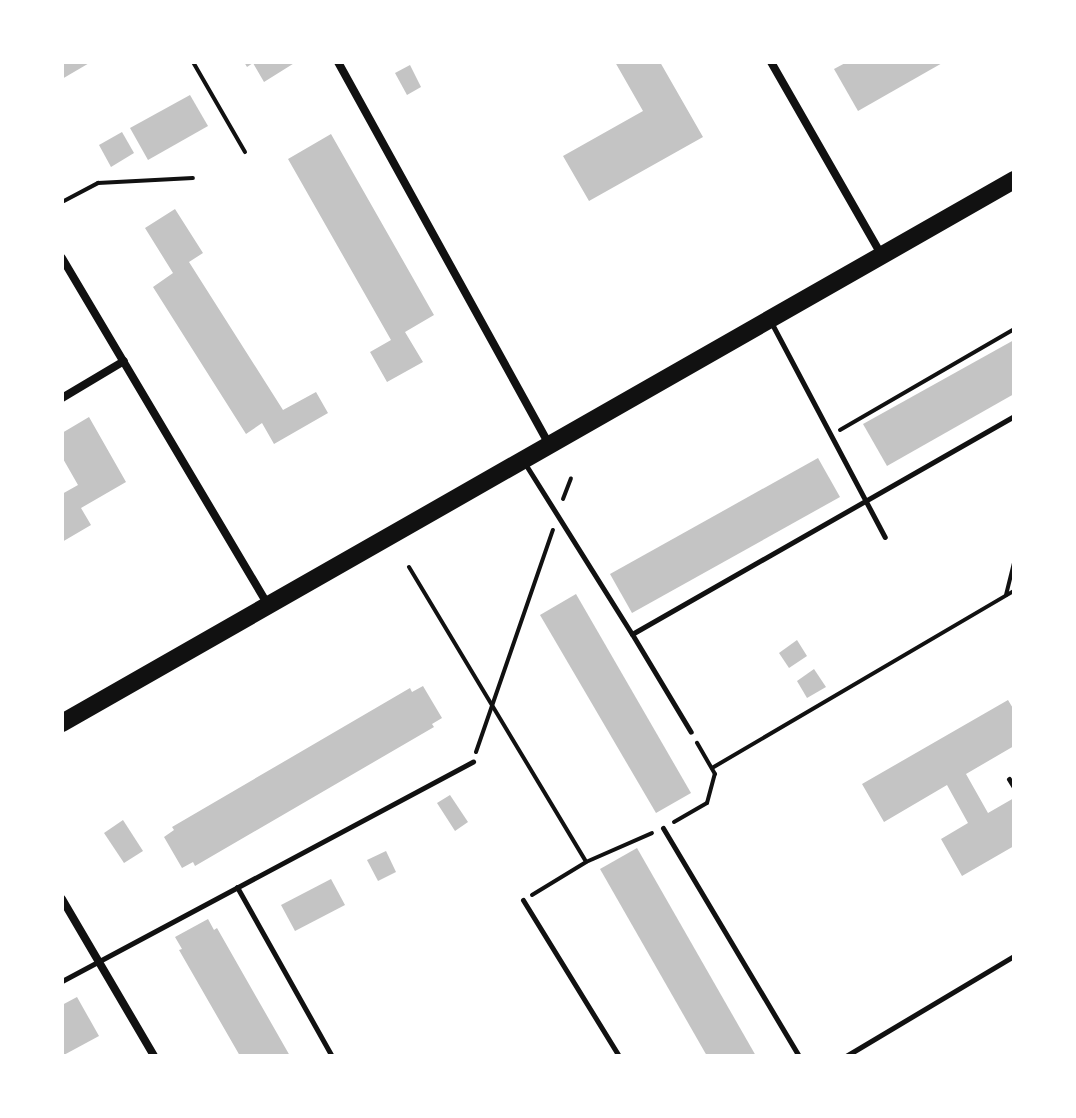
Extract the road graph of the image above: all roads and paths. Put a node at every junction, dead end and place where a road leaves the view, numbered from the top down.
1 (193, 62) edge
2 (338, 62) edge
3 (771, 62) edge
4 (245, 152) dead end
5 (193, 178) dead end
6 (1014, 180) edge
7 (62, 202) edge
8 (881, 254) junction
9 (62, 258) edge
10 (769, 320) junction
11 (1014, 329) edge
12 (124, 361) junction
13 (62, 398) edge
14 (1014, 416) edge
15 (830, 436) junction
16 (549, 444) junction
17 (522, 459) junction
18 (571, 478) dead end
19 (863, 499) junction
20 (558, 515) junction
21 (885, 537) dead end
22 (1014, 562) edge
23 (409, 567) dead end
24 (1014, 591) edge
25 (1006, 596) junction
26 (270, 607) junction
27 (632, 634) junction
28 (492, 705) junction
29 (62, 723) edge
30 (691, 732) joint
31 (473, 762) joint
32 (712, 768) junction
33 (1009, 779) dead end
34 (1014, 787) edge
35 (663, 828) junction
36 (586, 862) junction
37 (237, 887) junction
38 (62, 899) edge
39 (523, 900) joint
40 (1014, 956) edge
41 (98, 960) junction
42 (62, 981) edge
43 (154, 1056) edge
44 (332, 1056) edge
45 (619, 1056) edge
46 (799, 1056) edge
47 (846, 1056) edge

1 - 4 path
2 - 16 street
3 - 8 street
5 - 7 path
6 - 8 main road
8 - 10 main road
9 - 12 street
10 - 15 lane
10 - 16 main road
11 - 15 path
12 - 13 street
12 - 26 street
14 - 19 lane
15 - 19 lane
16 - 17 main road
17 - 20 lane
17 - 26 main road
18 - 20 path
19 - 21 lane
19 - 27 lane
20 - 27 lane
20 - 28 path
22 - 25 path
23 - 28 path
24 - 25 path
25 - 32 path
26 - 29 main road
27 - 30 lane
28 - 31 path
28 - 36 path
30 - 32 path
31 - 37 lane
32 - 35 path
33 - 34 lane
35 - 36 path
35 - 46 lane
36 - 39 path
37 - 41 lane
37 - 44 lane
38 - 41 street
39 - 45 lane
40 - 47 lane
41 - 42 lane
41 - 43 street

